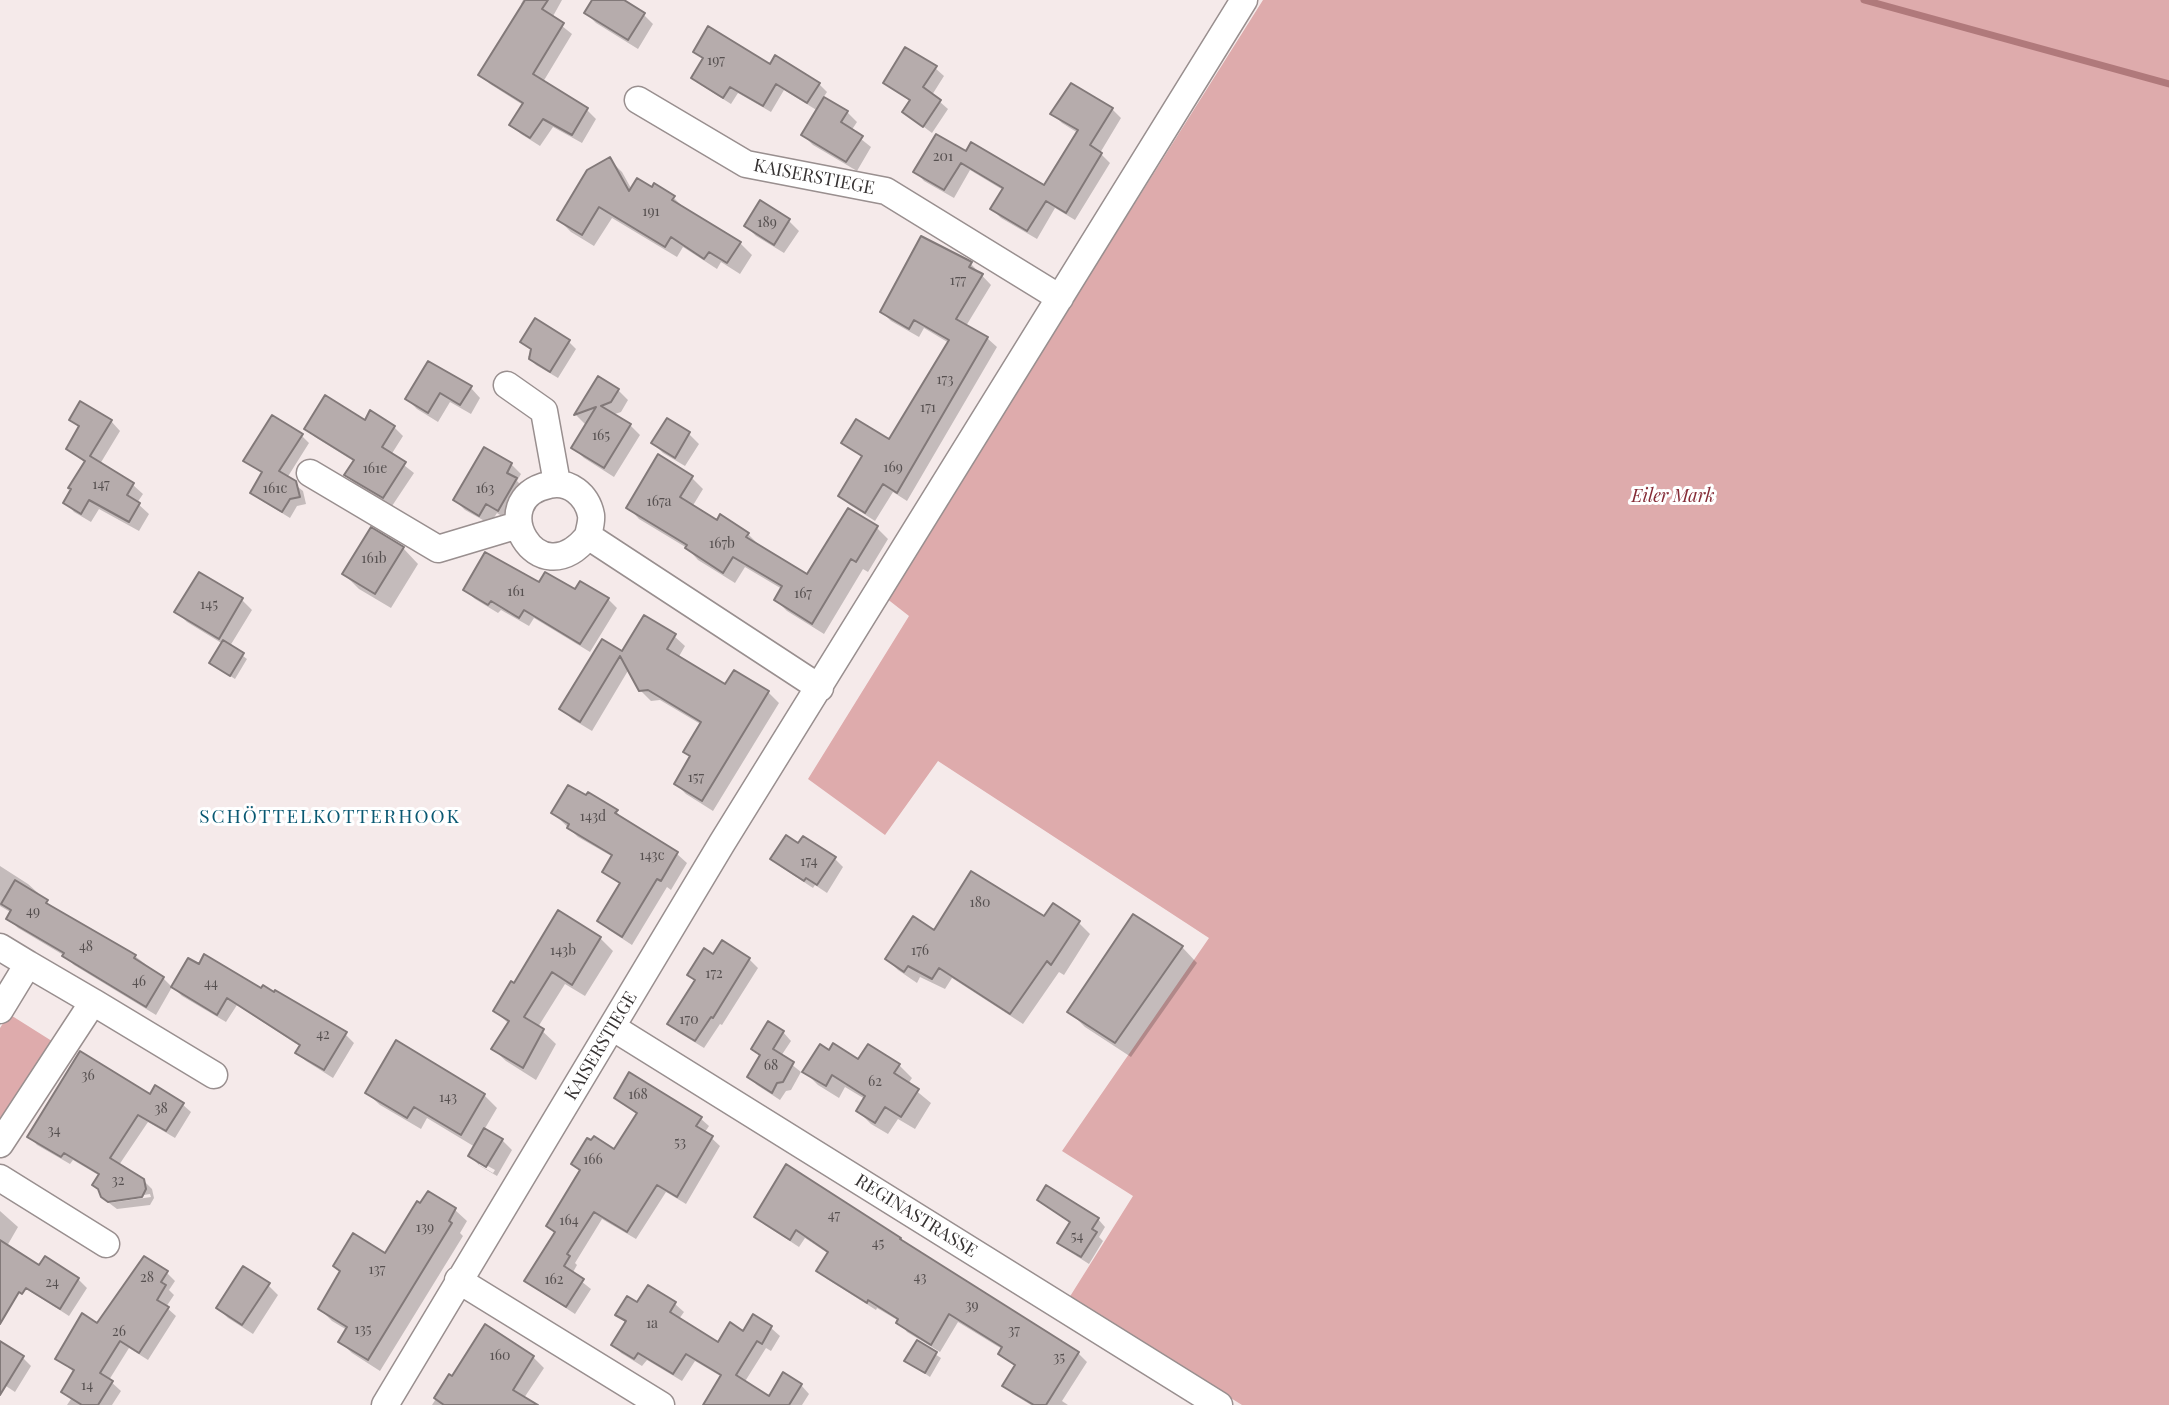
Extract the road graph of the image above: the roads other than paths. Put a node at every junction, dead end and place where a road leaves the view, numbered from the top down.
1 (1244, 0) edge
2 (638, 100) dead end
3 (1060, 298) junction
4 (507, 385) dead end
5 (310, 473) dead end
6 (557, 483) junction
7 (518, 525) junction
8 (588, 536) junction
9 (820, 688) junction
10 (0, 947) edge
11 (28, 964) junction
12 (93, 1002) junction
13 (0, 1010) edge
14 (612, 1027) junction
15 (214, 1075) dead end
16 (0, 1144) edge
17 (0, 1178) edge
18 (106, 1244) dead end
19 (458, 1280) junction
20 (384, 1405) edge
21 (661, 1405) edge
22 (1219, 1405) edge

1 - 3 street, KAISERSTIEGE
2 - 3 street, KAISERSTIEGE
3 - 9 street, KAISERSTIEGE
4 - 6 street
5 - 7 street
6 - 7 street
6 - 8 street
7 - 8 street
8 - 9 street
9 - 14 street, KAISERSTIEGE
10 - 11 street
11 - 12 street
11 - 13 street
12 - 15 street
12 - 16 street
14 - 19 street, KAISERSTIEGE
14 - 22 street, REGINASTRASSE
17 - 18 street
19 - 20 street, KAISERSTIEGE
19 - 21 street

